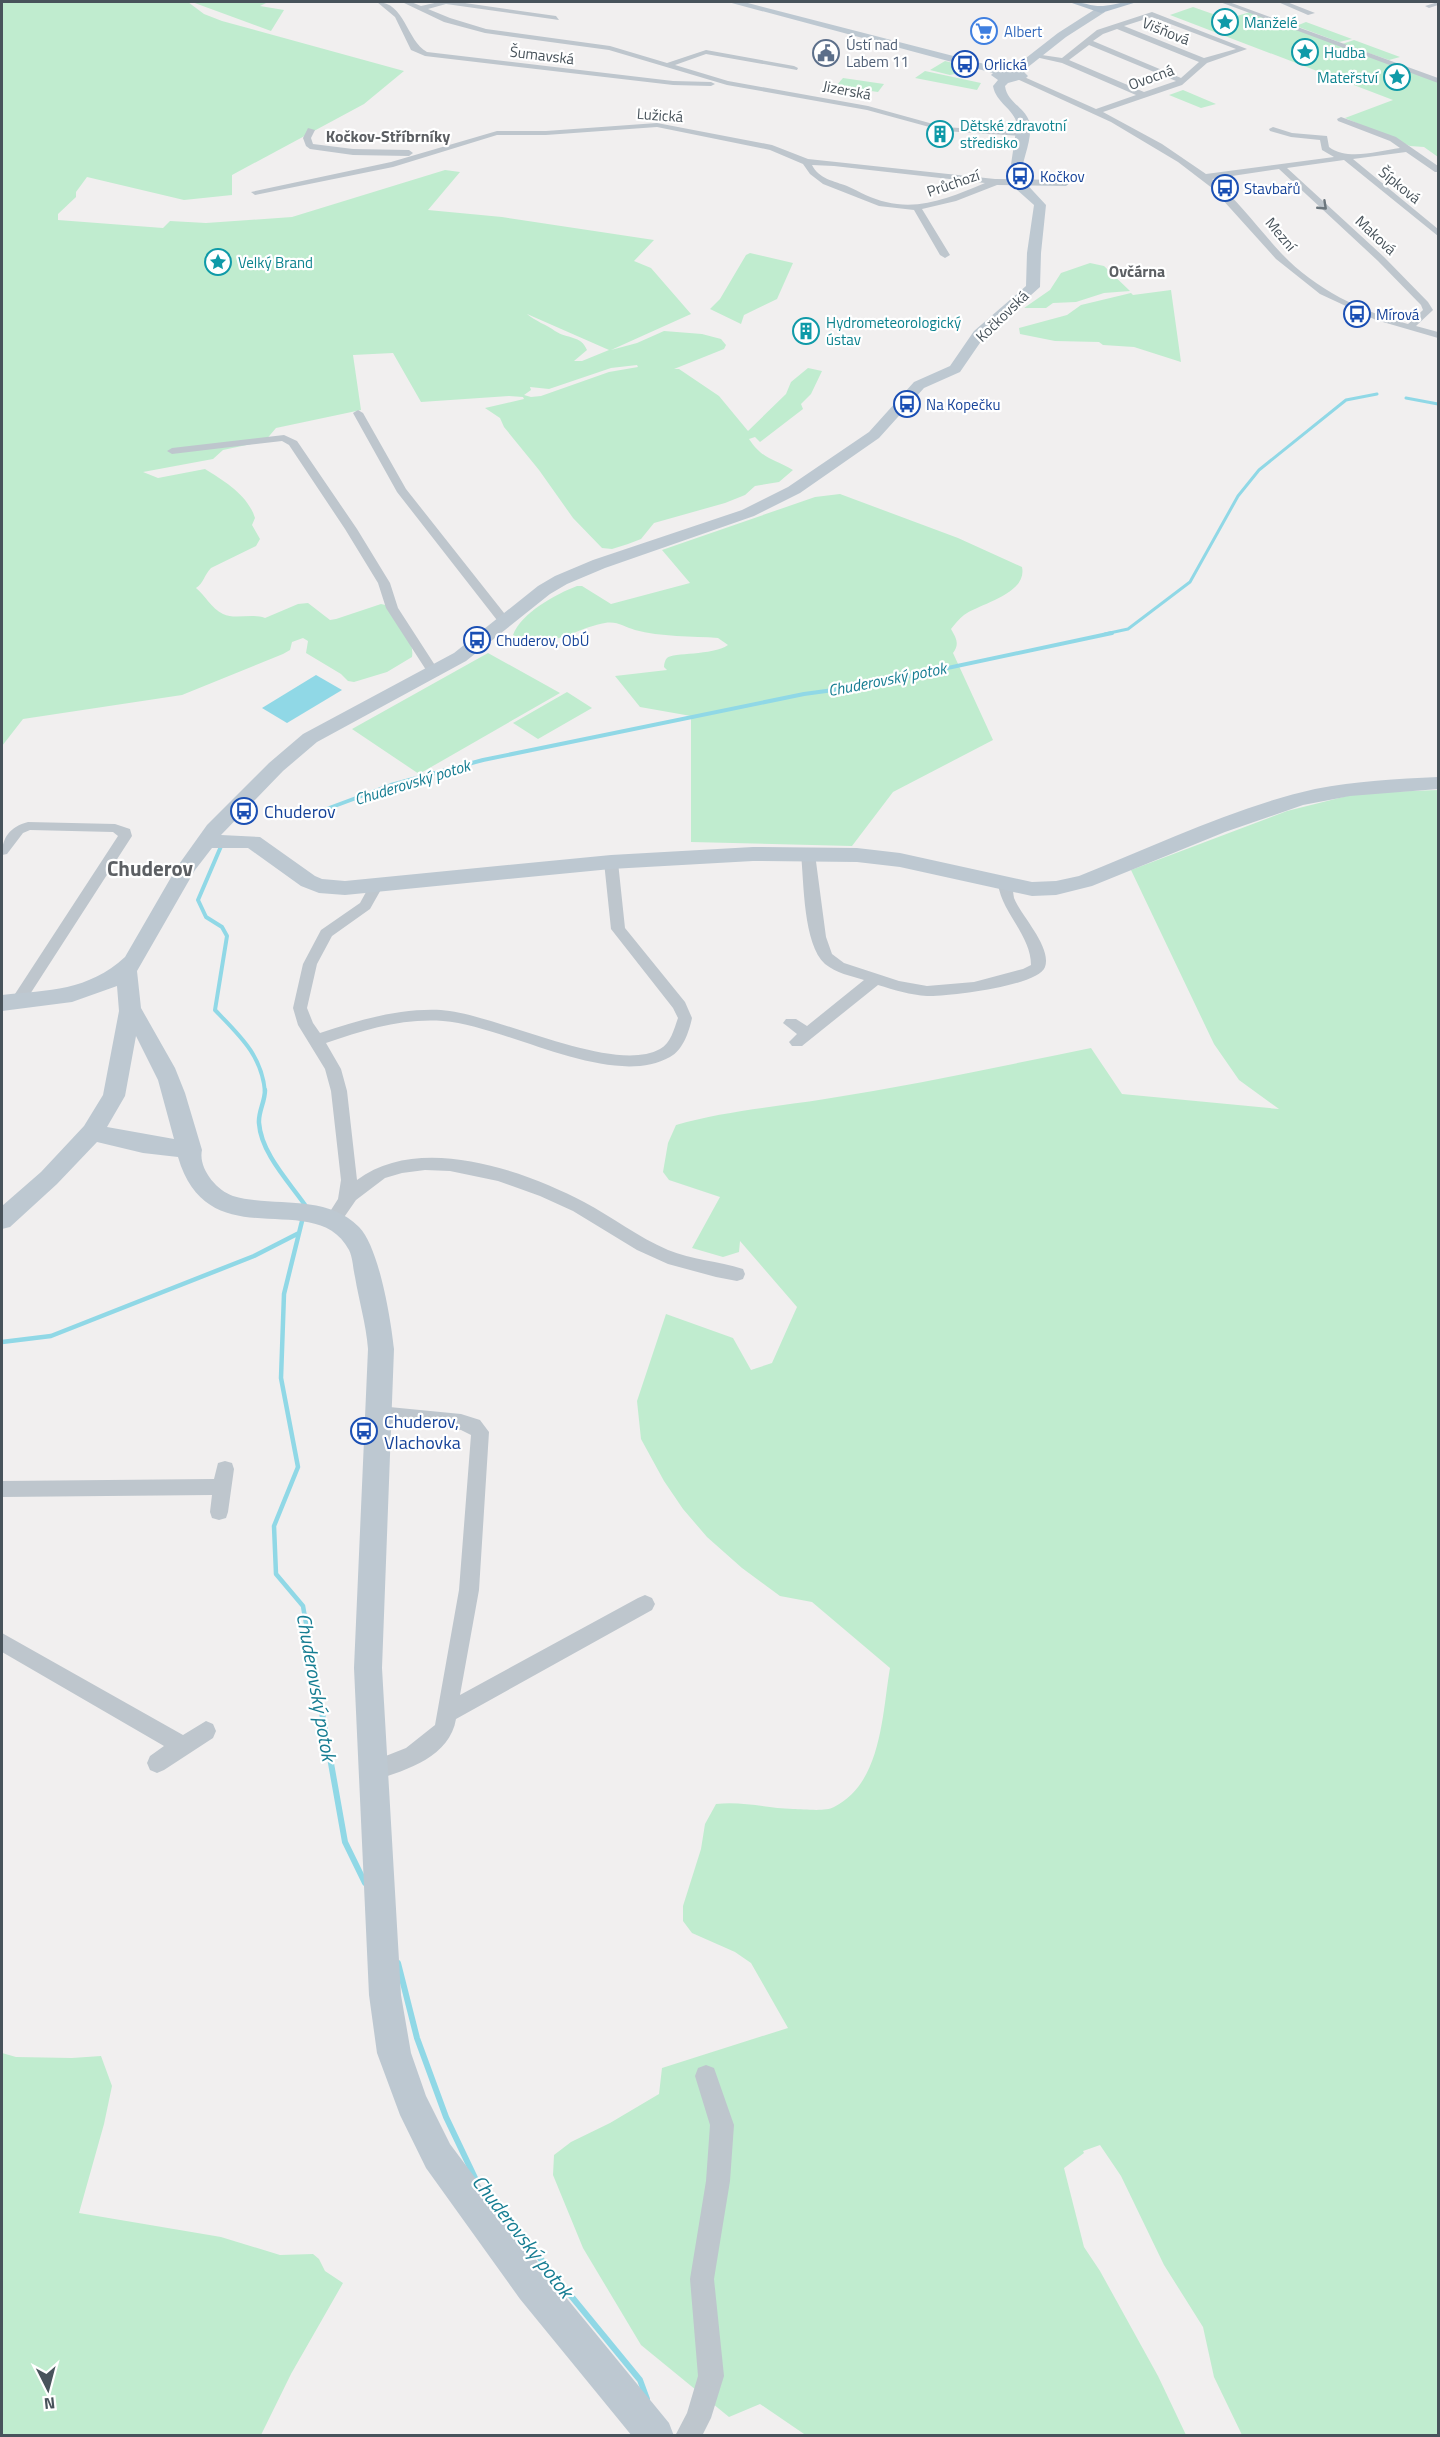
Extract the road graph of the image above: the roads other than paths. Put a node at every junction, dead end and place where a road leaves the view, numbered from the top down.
1 (380, 2) edge
2 (406, 2) edge
3 (733, 2) edge
4 (1075, 2) edge
5 (1115, 2) edge
6 (1131, 2) edge
7 (1224, 2) edge
8 (1282, 2) edge
9 (1438, 3) edge
10 (1429, 6) dead end
11 (422, 8) junction
12 (1101, 10) junction
13 (1311, 13) dead end
14 (556, 18) dead end
15 (1117, 26) junction
16 (1088, 42) junction
17 (1035, 56) junction
18 (1064, 61) junction
19 (1204, 61) junction
20 (668, 65) junction
21 (794, 68) dead end
22 (1010, 75) junction
23 (1182, 81) junction
24 (1438, 81) edge
25 (727, 82) junction
26 (1143, 96) junction
27 (1097, 111) junction
28 (1341, 119) dead end
29 (1273, 129) dead end
30 (311, 130) dead end
31 (1022, 134) junction
32 (1408, 149) junction
33 (430, 152) junction
34 (1345, 158) junction
35 (807, 162) junction
36 (1281, 166) junction
37 (1438, 170) edge
38 (1205, 177) junction
39 (995, 182) junction
40 (1018, 183) junction
41 (1066, 183) dead end
42 (255, 192) dead end
43 (917, 208) junction
44 (1437, 232) edge
45 (945, 255) dead end
46 (1409, 328) junction
47 (1438, 335) edge
48 (358, 413) dead end
49 (172, 451) dead end
50 (504, 621) junction
51 (435, 673) junction
52 (1438, 783) edge
53 (230, 814) junction
54 (236, 838) junction
55 (2, 851) edge
56 (808, 854) junction
57 (611, 862) junction
58 (1005, 884) junction
59 (376, 886) junction
60 (126, 970) junction
61 (876, 979) junction
62 (10, 1002) edge
63 (130, 1009) junction
64 (791, 1023) dead end
65 (317, 1040) junction
66 (92, 1132) junction
67 (190, 1150) junction
68 (323, 1212) junction
69 (2, 1220) edge
70 (737, 1274) dead end
71 (379, 1414) junction
72 (2, 1489) edge
73 (219, 1512) dead end
74 (645, 1604) dead end
75 (2, 1642) edge
76 (447, 1713) junction
77 (206, 1731) dead end
78 (183, 1746) junction
79 (157, 1763) dead end
80 (375, 1770) junction
81 (705, 2076) dead end
82 (649, 2428) edge
83 (688, 2436) edge

1 - 25 street, Šumavská
2 - 11 street, Jizerská
3 - 22 street
4 - 12 main road
5 - 12 main road
6 - 12 main road
7 - 24 street
8 - 13 street
9 - 10 street
11 - 14 street
11 - 20 street, Jizerská
12 - 17 street
15 - 16 street
15 - 19 street, Višňová
15 - 19 street, Ovocná
16 - 18 street
16 - 23 street
17 - 18 street
17 - 22 street
18 - 26 street
19 - 23 street, Ovocná
20 - 21 street
20 - 25 street, Jizerská
22 - 27 street, Mezní
22 - 31 street
23 - 26 street, Ovocná
25 - 31 street, Jizerská
26 - 27 street, Ovocná
27 - 38 street, Mezní
28 - 32 street
29 - 34 street
30 - 33 street
31 - 40 street
32 - 34 street
32 - 37 street
33 - 35 street, Lužická
33 - 42 street, Lužická
34 - 36 street
34 - 44 street, Šípková
35 - 39 street, Lužická
35 - 43 street, Průchozí
36 - 38 street
36 -> 46 street, Maková
38 - 46 street, Mezní
39 - 40 street, Lužická
39 - 43 street, Průchozí
40 - 41 street, Lužická
40 - 50 street, Kočkovská
43 - 45 street
46 - 47 street, Mezní
48 - 50 street
49 - 51 street
50 - 51 street, Kočkovská
51 - 53 street, Kočkovská
52 - 58 street
53 - 54 street
53 - 54 street, Kočkovská
54 - 59 street
54 - 60 street, Kočkovská
55 - 62 street
56 - 57 street
56 - 58 street
56 - 61 street
57 - 59 street
57 - 65 street
58 - 61 street
59 - 65 street
60 - 62 street
60 - 63 street
61 - 64 street
63 - 66 street
63 - 67 street
65 - 68 street
66 - 67 street
66 - 69 street
67 - 68 street
68 - 70 street
68 - 71 street
71 - 76 street
71 - 80 street
72 - 73 street
74 - 76 street
75 - 78 street
76 - 80 street
77 - 78 street
78 - 79 street
80 - 82 street
81 - 83 street

